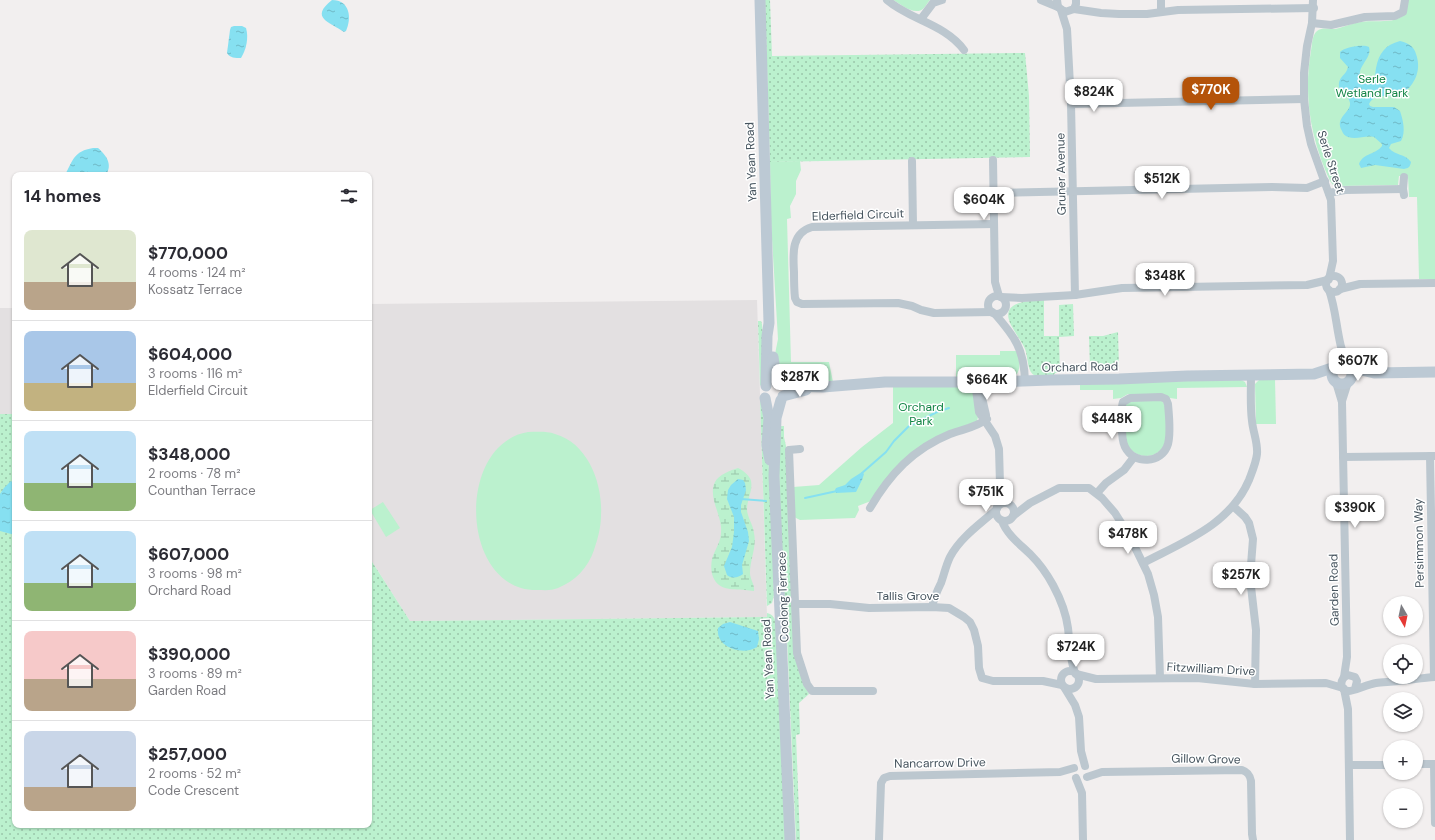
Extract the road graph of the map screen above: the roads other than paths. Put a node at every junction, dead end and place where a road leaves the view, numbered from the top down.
1 (760, 0) edge
2 (887, 0) edge
3 (942, 0) edge
4 (1041, 0) edge
5 (1077, 0) edge
6 (1161, 0) edge
7 (1405, 0) edge
8 (1314, 4) edge
9 (1059, 5) edge
10 (1073, 10) junction
11 (1093, 12) junction
12 (1161, 12) junction
13 (921, 19) junction
14 (1312, 23) junction
15 (1067, 29) junction
16 (964, 50) dead end
17 (1304, 99) junction
18 (1071, 104) junction
19 (993, 160) dead end
20 (912, 161) dead end
21 (1404, 177) dead end
22 (1325, 181) junction
23 (1073, 191) junction
24 (993, 193) junction
25 (1329, 193) junction
26 (994, 224) junction
27 (913, 225) junction
28 (1333, 261) junction
29 (1329, 279) junction
30 (1339, 279) junction
31 (1435, 282) edge
32 (1360, 284) junction
33 (1307, 285) junction
34 (1340, 289) junction
35 (1329, 290) junction
36 (1075, 295) junction
37 (1022, 298) junction
38 (994, 304) junction
39 (1005, 308) junction
40 (1335, 309) junction
41 (1007, 329) junction
42 (1341, 350) junction
43 (1349, 366) junction
44 (1336, 367) junction
45 (1435, 372) edge
46 (1374, 373) junction
47 (1314, 374) junction
48 (1250, 375) junction
49 (1025, 381) junction
50 (1335, 381) junction
51 (1349, 381) junction
52 (978, 382) junction
53 (774, 384) junction
54 (823, 387) junction
55 (765, 398) junction
56 (782, 398) junction
57 (1342, 402) junction
58 (987, 422) junction
59 (800, 449) dead end
60 (1432, 456) edge
61 (1134, 457) junction
62 (1343, 457) junction
63 (774, 476) junction
64 (1000, 484) junction
65 (1097, 492) junction
66 (1030, 503) junction
67 (1008, 504) junction
68 (1233, 506) junction
69 (868, 509) dead end
70 (996, 509) junction
71 (1012, 517) junction
72 (1001, 520) junction
73 (978, 527) junction
74 (1433, 529) edge
75 (1017, 541) junction
76 (1143, 563) junction
77 (1434, 602) edge
78 (795, 604) junction
79 (936, 607) junction
80 (1069, 655) junction
81 (1347, 657) junction
82 (1076, 673) junction
83 (1063, 675) junction
84 (1354, 676) junction
85 (1343, 677) junction
86 (1434, 677) edge
87 (1160, 678) junction
88 (1096, 680) junction
89 (1043, 681) junction
90 (1326, 683) junction
91 (1376, 683) junction
92 (1255, 684) junction
93 (1063, 686) junction
94 (1076, 686) junction
95 (1344, 689) junction
96 (1355, 689) junction
97 (873, 691) dead end
98 (1075, 705) junction
99 (1348, 709) junction
100 (1081, 751) junction
101 (1423, 764) edge
102 (1434, 764) edge
103 (1349, 765) junction
104 (1383, 765) edge
105 (1086, 766) junction
106 (1075, 772) junction
107 (1102, 772) junction
108 (1086, 777) junction
109 (1082, 793) junction
110 (1435, 823) edge
111 (1252, 838) edge
112 (1082, 839) edge
113 (790, 840) edge
114 (879, 840) edge
115 (1350, 840) edge

1 - 53 main road, Yan Yean Road
2 - 13 street
3 - 13 street
4 - 9 street
5 - 10 street, Gruner Avenue
5 - 11 street
6 - 12 street
7 - 14 street
8 - 12 street
8 - 14 street, Serle Street
9 - 10 street
9 - 15 street, Gruner Avenue
10 - 11 street
10 - 15 street, Gruner Avenue
11 - 12 street
13 - 16 street
14 - 17 street, Serle Street
15 - 18 street, Gruner Avenue
17 - 18 street
17 - 22 street, Serle Street
18 - 23 street, Gruner Avenue
19 - 24 street
20 - 27 street
21 - 25 street
22 - 23 street
22 - 25 street, Serle Street
23 - 24 street
23 - 36 street, Gruner Avenue
24 - 26 street
25 - 28 street, Serle Street
26 - 27 street, Elderfield Circuit
26 - 38 street
27 - 38 street, Elderfield Circuit
28 - 29 street, Serle Street
28 - 30 street, Serle Street
29 - 30 street
29 - 33 street
29 - 35 street
30 - 32 street
30 - 34 street
31 - 32 street
32 - 34 street
33 - 35 street
33 - 36 street
34 - 35 street
34 - 40 street
35 - 40 street
36 - 37 street
37 - 38 street
37 - 39 street, Elderfield Circuit
38 - 39 street, Elderfield Circuit
38 - 39 street
38 - 41 street
39 - 41 street
40 - 42 street
41 - 49 street
42 - 43 street
42 - 44 street
43 - 44 main road
43 - 46 main road
43 - 51 main road
44 - 47 main road, Orchard Road
44 - 50 main road
45 - 46 main road
46 - 51 main road
47 - 48 main road, Orchard Road
47 - 50 main road, Orchard Road
48 - 49 main road, Orchard Road
48 - 68 street
49 - 52 main road, Orchard Road
50 - 51 main road
50 - 57 street, Garden Road
51 - 57 street, Garden Road
52 - 54 main road, Orchard Road
52 - 58 street
53 - 54 main road, Orchard Road
53 - 55 main road
53 - 56 main road
54 - 56 main road, Orchard Road
55 - 56 main road
55 - 63 main road, Yan Yean Road
56 - 63 main road, Yan Yean Road
57 - 62 street, Garden Road
58 - 64 street
58 - 69 street
59 - 78 street, Coolong Terrace
60 - 62 street
60 - 74 street, Persimmon Way
61 - 61 street
61 - 65 street
62 - 81 street, Garden Road
63 - 113 main road, Yan Yean Road
64 - 67 street
64 - 70 street
65 - 66 street
65 - 76 street
66 - 67 street
66 - 71 street
67 - 70 street
67 - 71 street
68 - 76 street
68 - 92 street
70 - 72 street
70 - 73 street
71 - 72 street
71 - 75 street
72 - 73 street
72 - 75 street
73 - 79 street
74 - 77 street, Persimmon Way
75 - 80 street
76 - 87 street
77 - 86 street, Persimmon Way
78 - 79 street, Tallis Grove
78 - 97 street, Coolong Terrace
79 - 89 street, Tallis Grove
80 - 82 street
80 - 83 street
81 - 84 street, Garden Road
81 - 85 street, Garden Road
82 - 83 street
82 - 88 street, Fitzwilliam Drive
82 - 94 street
83 - 89 street, Tallis Grove
83 - 93 street
84 - 85 street
84 - 91 street
84 - 96 street
85 - 90 street, Fitzwilliam Drive
85 - 95 street
86 - 91 street
87 - 88 street, Fitzwilliam Drive
87 - 92 street, Fitzwilliam Drive
88 - 94 street, Fitzwilliam Drive
89 - 93 street, Tallis Grove
90 - 92 street, Fitzwilliam Drive
90 - 95 street, Fitzwilliam Drive
91 - 96 street
93 - 94 street
93 - 98 street
94 - 98 street
95 - 96 street
95 - 99 street
96 - 99 street
98 - 100 street
99 - 103 street
100 - 105 street
100 - 106 street
101 - 102 street
102 - 110 street
103 - 104 street
103 - 115 street
105 - 106 street
105 - 107 street, Gillow Grove
105 - 108 street
106 - 108 street
106 - 109 street
106 - 114 street, Nancarrow Drive
107 - 108 street, Gillow Grove
107 - 111 street, Gillow Grove
108 - 109 street
109 - 112 street

